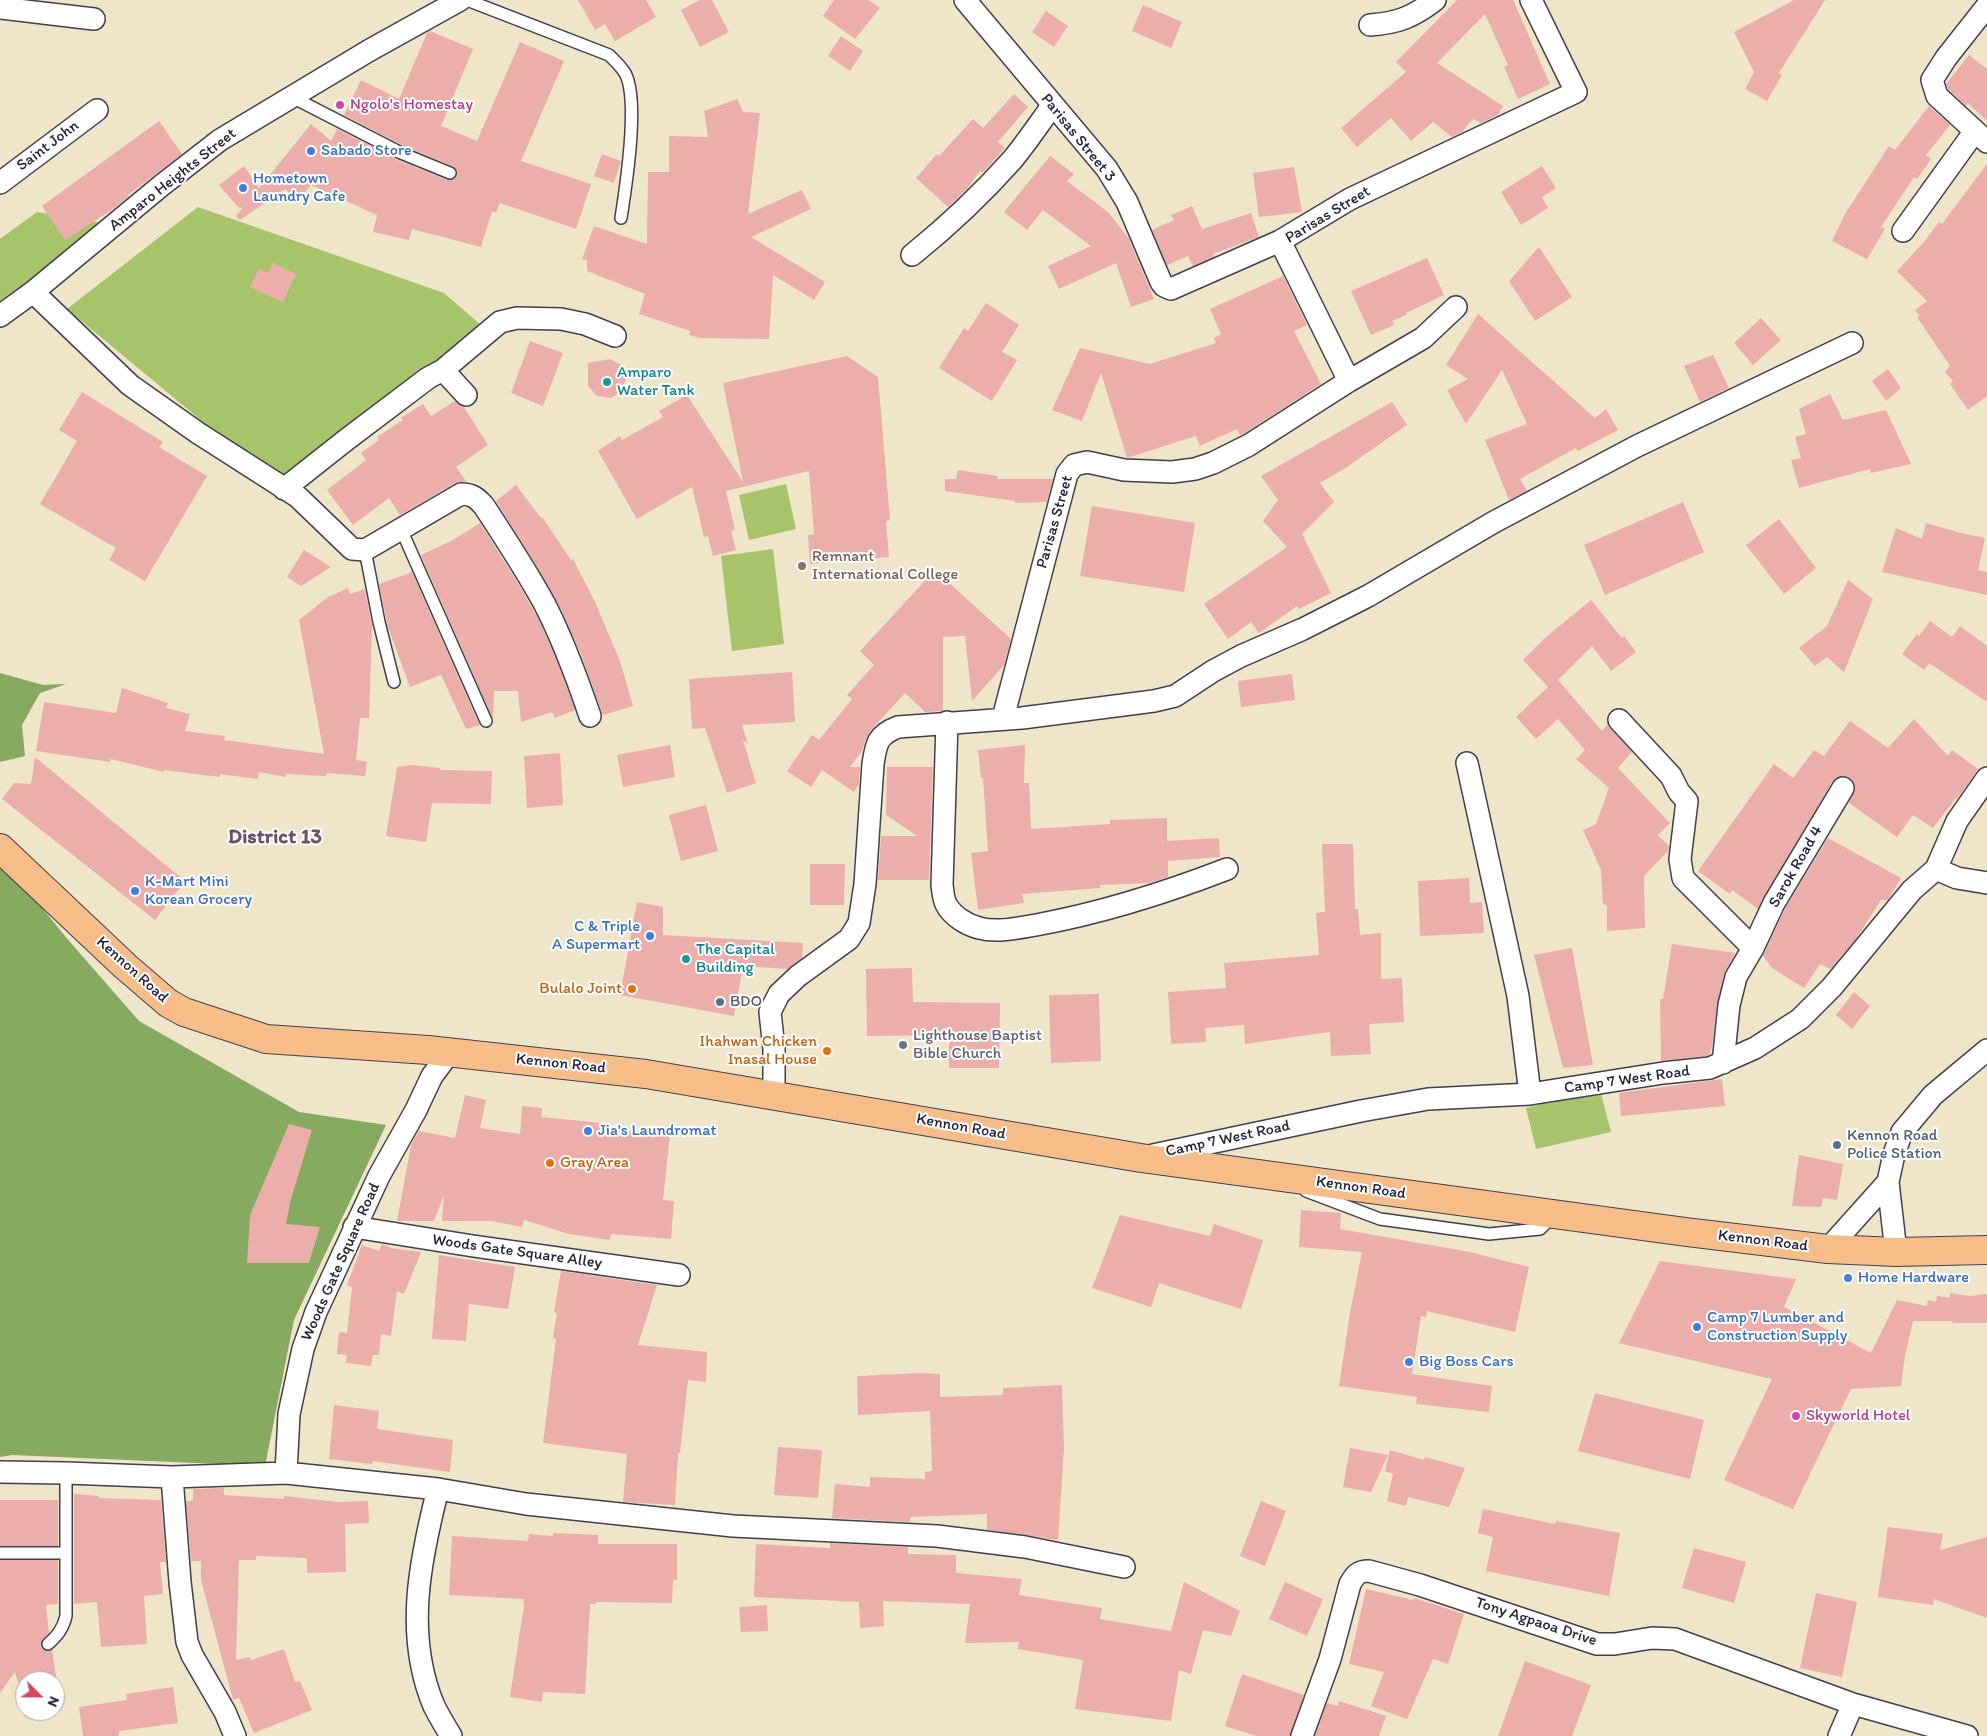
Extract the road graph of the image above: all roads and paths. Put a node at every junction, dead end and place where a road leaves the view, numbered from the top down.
1 (460, 0) edge
2 (467, 0) edge
3 (965, 0) edge
4 (1436, 0) edge
5 (1531, 0) edge
6 (1987, 6) edge
7 (0, 8) edge
8 (94, 19) dead end
9 (1370, 25) dead end
10 (292, 97) junction
11 (1052, 106) junction
12 (97, 110) dead end
13 (1981, 136) edge
14 (450, 173) dead end
15 (0, 183) edge
16 (621, 218) dead end
17 (1903, 231) dead end
18 (1280, 241) junction
19 (912, 255) dead end
20 (34, 292) junction
21 (1456, 307) dead end
22 (0, 316) edge
23 (615, 336) dead end
24 (1852, 342) dead end
25 (443, 370) junction
26 (1349, 381) junction
27 (466, 394) dead end
28 (284, 489) junction
29 (401, 529) junction
30 (365, 550) junction
31 (394, 682) dead end
32 (590, 716) dead end
33 (1003, 718) junction
34 (1619, 720) dead end
35 (486, 721) dead end
36 (947, 722) junction
37 (1467, 762) dead end
38 (1987, 778) edge
39 (1842, 788) dead end
40 (0, 848) edge
41 (1226, 869) dead end
42 (1936, 869) junction
43 (1987, 883) edge
44 (1753, 948) junction
45 (1987, 1050) edge
46 (437, 1059) junction
47 (1723, 1063) junction
48 (1530, 1094) junction
49 (774, 1095) junction
50 (1141, 1158) junction
51 (1888, 1182) junction
52 (354, 1227) junction
53 (1828, 1249) junction
54 (1987, 1250) edge
55 (1896, 1252) junction
56 (679, 1274) dead end
57 (0, 1472) edge
58 (66, 1473) junction
59 (286, 1474) junction
60 (172, 1477) junction
61 (438, 1489) junction
62 (0, 1553) edge
63 (65, 1553) junction
64 (1124, 1567) dead end
65 (48, 1644) dead end
66 (1853, 1704) junction
67 (235, 1736) edge
68 (451, 1736) edge
69 (1302, 1736) edge
70 (1839, 1736) edge
71 (1967, 1736) edge

1 - 10 street, Amparo Heights Street
2 - 16 lane
3 - 11 street, Parisas Street 3
4 - 9 street
5 - 18 street, Parisas Street
6 - 13 street
7 - 8 street
10 - 14 lane
10 - 20 street, Amparo Heights Street
11 - 18 street, Parisas Street 3
11 - 19 street
12 - 15 street, Saint John
13 - 17 street
18 - 26 street, Parisas Street
20 - 22 street, Amparo Heights Street
20 - 28 street
21 - 26 street
23 - 25 street
24 - 33 street
25 - 27 street
25 - 28 street
26 - 33 street, Parisas Street
28 - 30 street
29 - 30 street
29 - 32 street
29 - 35 lane
30 - 31 lane
33 - 36 street
34 - 44 street
36 - 41 street
36 - 49 street
37 - 48 street
38 - 42 street, Camp 7 West Road
39 - 44 street, Sarok Road 4
40 - 46 highway, Kennon Road
42 - 43 street
42 - 47 street, Camp 7 West Road
44 - 47 street, Sarok Road 4
45 - 51 street
46 - 49 highway, Kennon Road
46 - 52 street, Woods Gate Square Road
47 - 48 street, Camp 7 West Road
48 - 50 street, Camp 7 West Road
49 - 50 highway, Kennon Road
50 - 53 highway, Kennon Road
51 - 53 street
51 - 55 street
52 - 56 street, Woods Gate Square Alley
52 - 59 street, Woods Gate Square Road
53 - 55 highway, Kennon Road
54 - 55 highway, Kennon Road
57 - 58 street
58 - 60 street
58 - 63 lane
59 - 60 street
59 - 61 street
60 - 67 street
61 - 64 street
61 - 68 street
62 - 63 lane
63 - 65 lane
66 - 69 street, Tony Agpaoa Drive
66 - 70 street
66 - 71 street, Tony Agpaoa Drive

